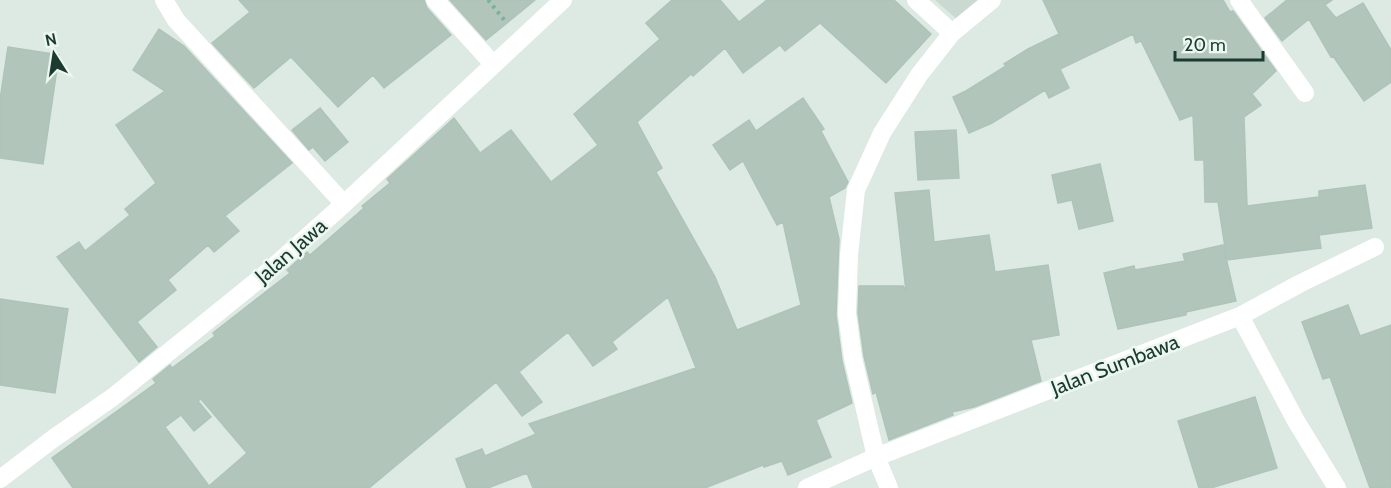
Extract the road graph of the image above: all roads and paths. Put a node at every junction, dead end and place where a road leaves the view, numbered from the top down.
1 (164, 0) edge
2 (435, 0) edge
3 (563, 0) edge
4 (916, 0) edge
5 (992, 0) edge
6 (1239, 0) edge
7 (952, 33) junction
8 (493, 64) junction
9 (1305, 93) dead end
10 (344, 204) junction
11 (1375, 247) dead end
12 (1240, 316) junction
13 (876, 457) junction
14 (0, 479) edge
15 (807, 488) edge
16 (889, 488) edge
17 (1337, 488) edge

1 - 10 street
2 - 8 street
3 - 8 street, Jalan Jawa
4 - 7 street
5 - 7 street
6 - 9 street
7 - 13 street
8 - 10 street, Jalan Jawa
10 - 14 street, Jalan Jawa
11 - 12 street, Jalan Sumbawa
12 - 13 street, Jalan Sumbawa
12 - 17 street
13 - 15 street, Jalan Sumbawa
13 - 16 street

